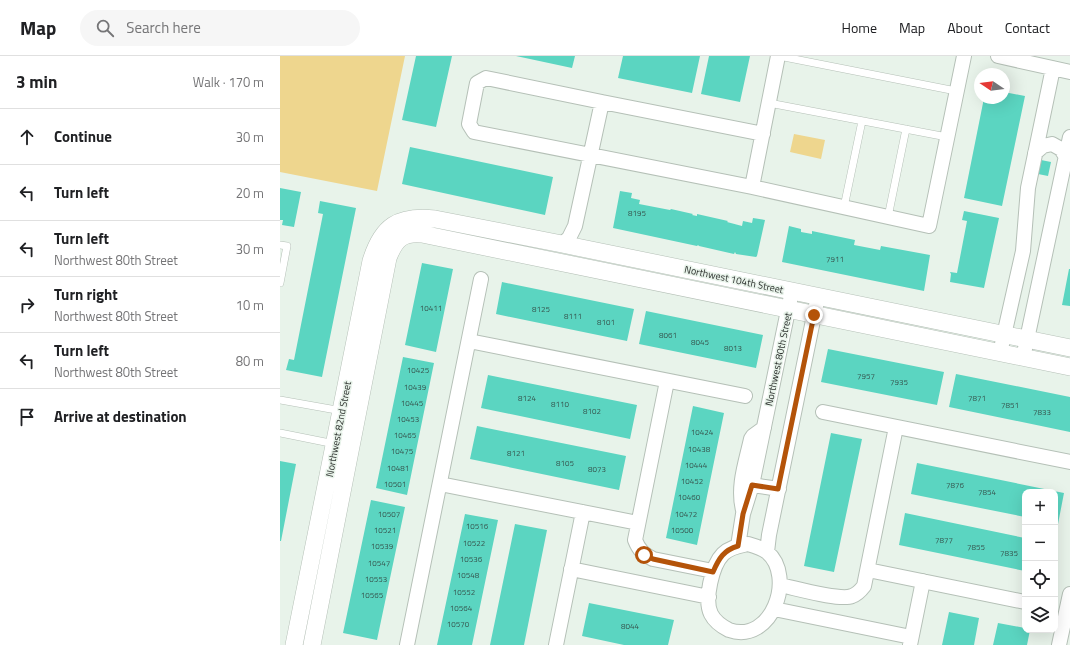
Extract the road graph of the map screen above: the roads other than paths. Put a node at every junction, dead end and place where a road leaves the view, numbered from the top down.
1 (779, 56) edge
2 (964, 56) edge
3 (998, 56) edge
4 (1012, 58) edge
5 (1053, 68) junction
6 (1070, 72) edge
7 (956, 91) junction
8 (602, 102) junction
9 (769, 103) junction
10 (862, 121) junction
11 (906, 129) junction
12 (763, 134) junction
13 (947, 137) junction
14 (1070, 137) edge
15 (1035, 153) junction
16 (590, 155) junction
17 (1066, 157) junction
18 (752, 187) junction
19 (844, 207) junction
20 (888, 217) junction
21 (402, 229) junction
22 (562, 244) junction
23 (280, 245) edge
24 (481, 279) dead end
25 (280, 283) edge
26 (792, 291) junction
27 (818, 296) junction
28 (788, 310) junction
29 (814, 315) junction
30 (1004, 335) junction
31 (1027, 339) junction
32 (469, 341) junction
33 (1070, 348) edge
34 (1000, 353) junction
35 (1023, 358) junction
36 (1070, 367) edge
37 (666, 380) junction
38 (745, 396) dead end
39 (280, 400) edge
40 (823, 412) dead end
41 (350, 413) junction
42 (896, 427) junction
43 (764, 428) junction
44 (280, 433) edge
45 (343, 446) junction
46 (1070, 462) edge
47 (440, 484) junction
48 (752, 485) junction
49 (778, 489) junction
50 (583, 512) junction
51 (743, 514) junction
52 (638, 523) junction
53 (738, 546) junction
54 (767, 552) junction
55 (571, 569) junction
56 (868, 570) junction
57 (713, 572) junction
58 (923, 581) junction
59 (780, 585) junction
60 (1070, 594) edge
61 (709, 597) junction
62 (1022, 601) edge
63 (774, 609) junction
64 (1061, 609) edge
65 (910, 641) edge
66 (294, 645) edge
67 (312, 645) edge
68 (407, 645) edge
69 (556, 645) edge
70 (1059, 645) edge

1 - 7 lane
1 - 9 street
2 - 7 street
3 - 4 street
4 - 5 street
5 - 6 street
5 - 15 street
7 - 13 street
8 - 12 street
8 - 16 street
8 - 16 street
9 - 10 lane
9 - 12 street
10 - 11 lane
10 - 19 lane
11 - 13 lane
11 - 20 lane
12 - 18 street
13 - 20 street
14 - 17 street
15 - 17 street
15 - 30 street
16 - 18 street
16 - 22 street
17 - 31 street
18 - 19 street
19 - 20 street
21 - 22 street, Northwest 104th Street
21 - 28 street, Northwest 104th Street
21 - 41 street, Northwest 82nd Street
22 - 26 street, Northwest 104th Street
23 - 25 lane
24 - 32 street
26 - 27 street, Northwest 104th Street
26 - 28 street, Northwest 80th Street
27 - 29 street
27 - 30 street, Northwest 104th Street
28 - 29 street, Northwest 104th Street
28 - 43 street, Northwest 80th Street
29 - 34 street, Northwest 104th Street
29 - 49 street
30 - 31 street, Northwest 104th Street
30 - 34 street
31 - 33 street, Northwest 104th Street
31 - 35 street
32 - 37 street
32 - 47 street
34 - 35 street, Northwest 104th Street
35 - 36 street, Northwest 104th Street
37 - 38 street
37 - 52 street
39 - 41 lane
40 - 42 street
41 - 45 street, Northwest 82nd Street
42 - 46 street
42 - 56 street
43 - 48 street, Northwest 80th Street
43 - 51 street, Northwest 80th Street
44 - 45 lane
45 - 66 street, Northwest 82nd Street
45 - 67 street, Northwest 82nd Street
47 - 50 street
47 - 68 street
48 - 49 street
48 - 51 street, Northwest 80th Street
49 - 54 street
50 - 52 street
50 - 55 street
51 - 53 street, Northwest 80th Street
52 - 57 street
53 - 54 street
53 - 57 street
54 - 59 street
55 - 61 street
55 - 69 street
56 - 58 street
56 - 59 street
57 - 61 street
58 - 62 street
58 - 65 street
59 - 63 street
60 - 64 street
61 - 63 street
63 - 65 street
64 - 70 street

